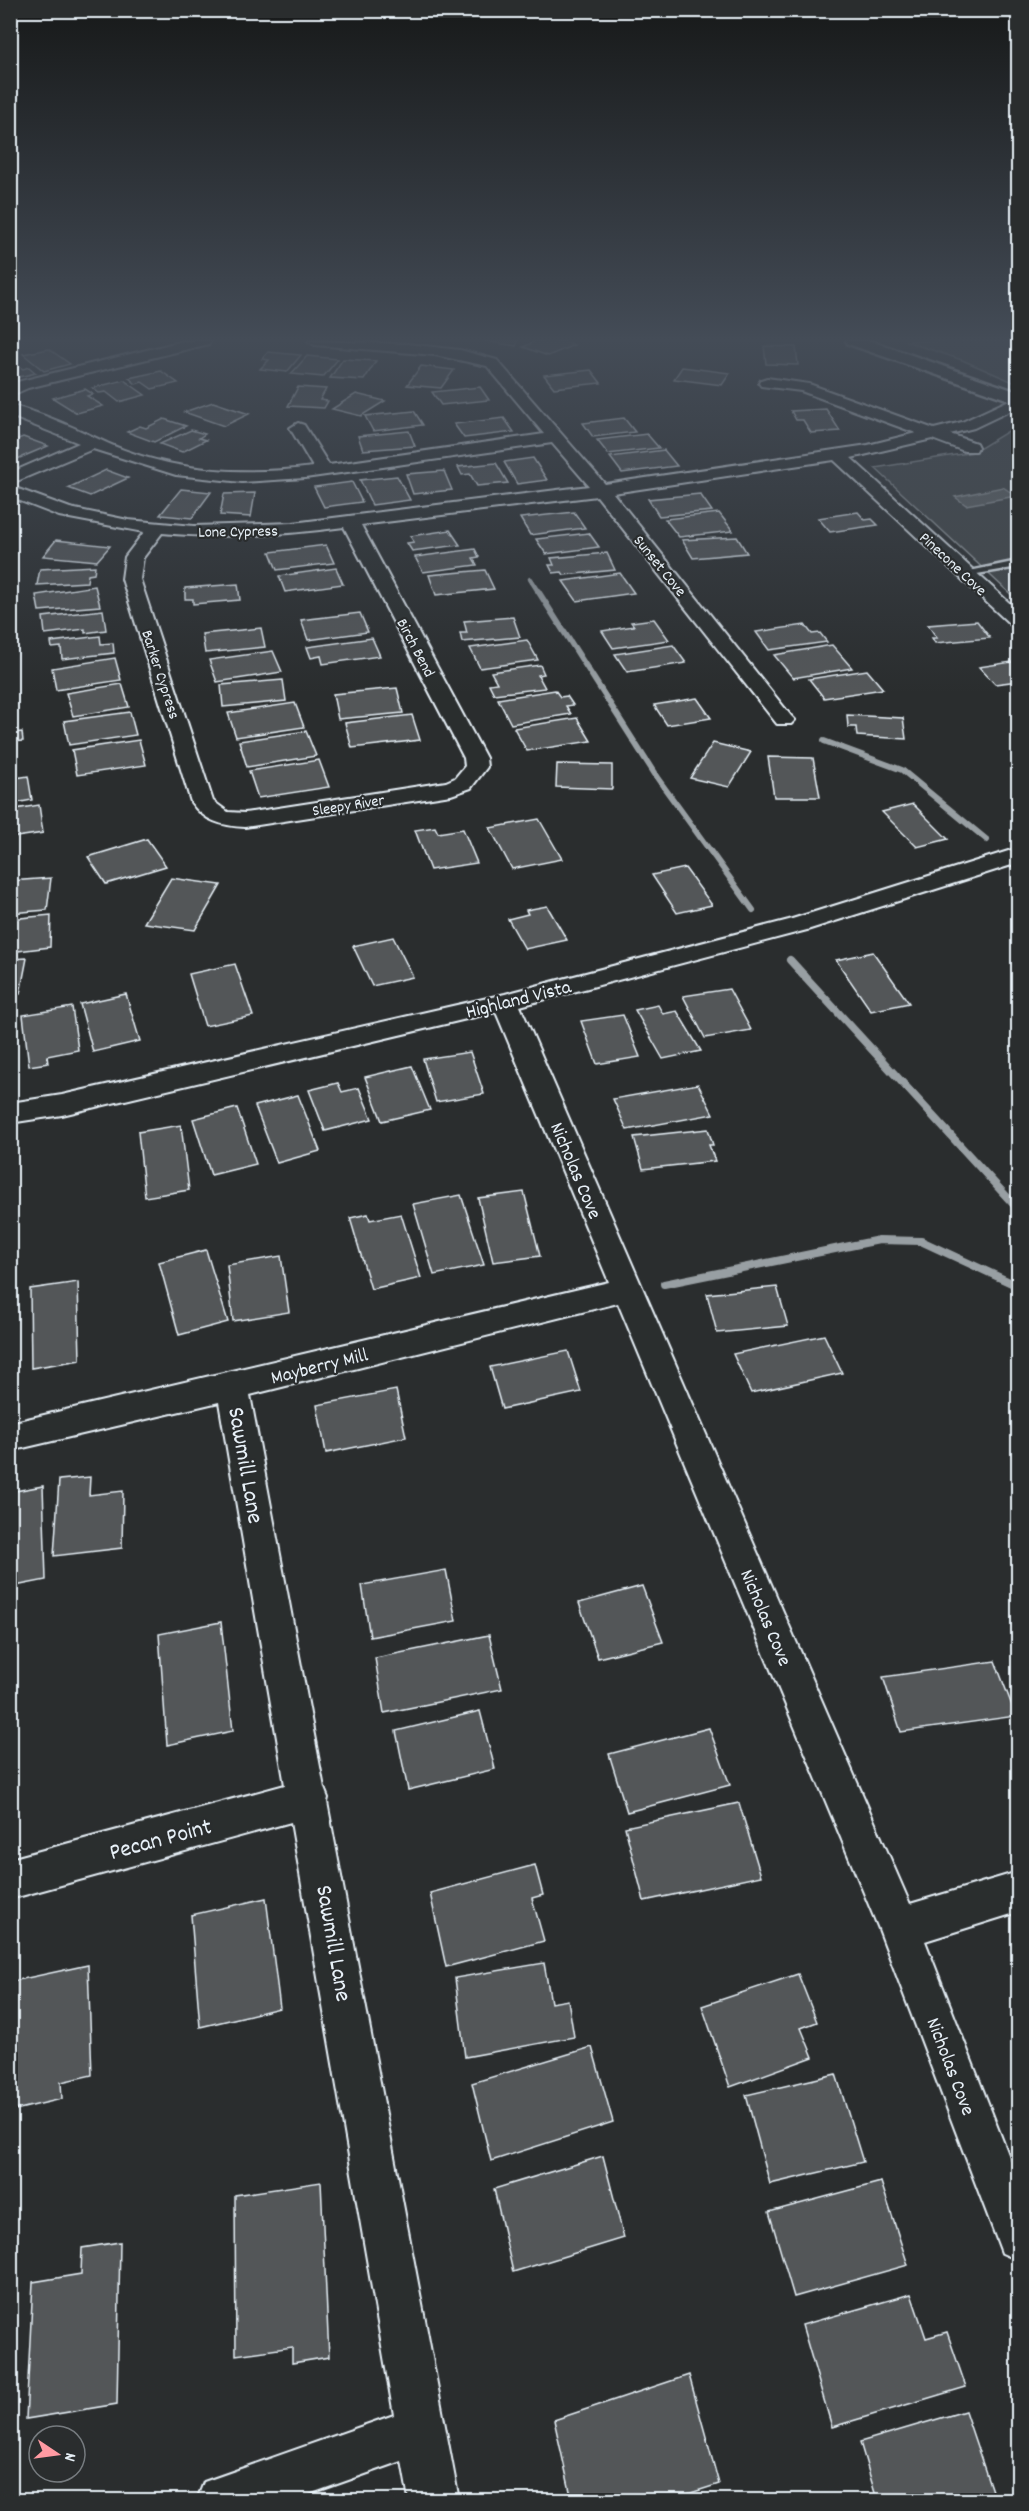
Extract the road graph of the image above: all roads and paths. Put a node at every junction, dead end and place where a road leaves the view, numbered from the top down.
1 (57, 458) edge
2 (141, 458) edge
3 (317, 458) edge
4 (407, 458) edge
5 (575, 458) edge
6 (816, 458) edge
7 (840, 458) edge
8 (324, 470) junction
9 (10, 478) edge
10 (601, 490) junction
11 (10, 491) edge
12 (350, 521) junction
13 (157, 528) junction
14 (1018, 564) edge
15 (965, 573) junction
16 (1018, 621) edge
17 (784, 720) dead end
18 (472, 776) joint
19 (221, 818) joint
20 (1018, 855) edge
21 (505, 1002) junction
22 (10, 1113) edge
23 (628, 1289) junction
24 (232, 1386) junction
25 (10, 1437) edge
26 (309, 1798) junction
27 (10, 1879) edge
28 (1018, 1892) edge
29 (899, 1928) junction
30 (1018, 2237) edge
31 (421, 2430) junction
32 (222, 2500) edge
33 (434, 2500) edge

1 - 9 street
2 - 8 street
3 - 8 street
4 - 8 street
5 - 10 street, Sunset Cove
6 - 10 street, Lone Cypress
7 - 15 street, Pinecone Cove
10 - 12 street, Lone Cypress
10 - 17 street, Sunset Cove
11 - 13 street, Lone Cypress
12 - 13 street, Lone Cypress
12 - 18 street, Birch Bend
13 - 19 street, Barker Cypress
14 - 15 lane
15 - 16 street, Pinecone Cove
18 - 19 street, Sleepy River
20 - 21 street, Highland Vista
21 - 22 street, Highland Vista
21 - 23 street, Nicholas Cove
23 - 24 street, Mayberry Mill
23 - 29 street, Nicholas Cove
24 - 25 street, Mayberry Mill
24 - 26 street, Sawmill Lane
26 - 27 street, Pecan Point
26 - 31 street, Sawmill Lane
28 - 29 street
29 - 30 street, Nicholas Cove
31 - 32 street
31 - 33 street, Sawmill Lane

